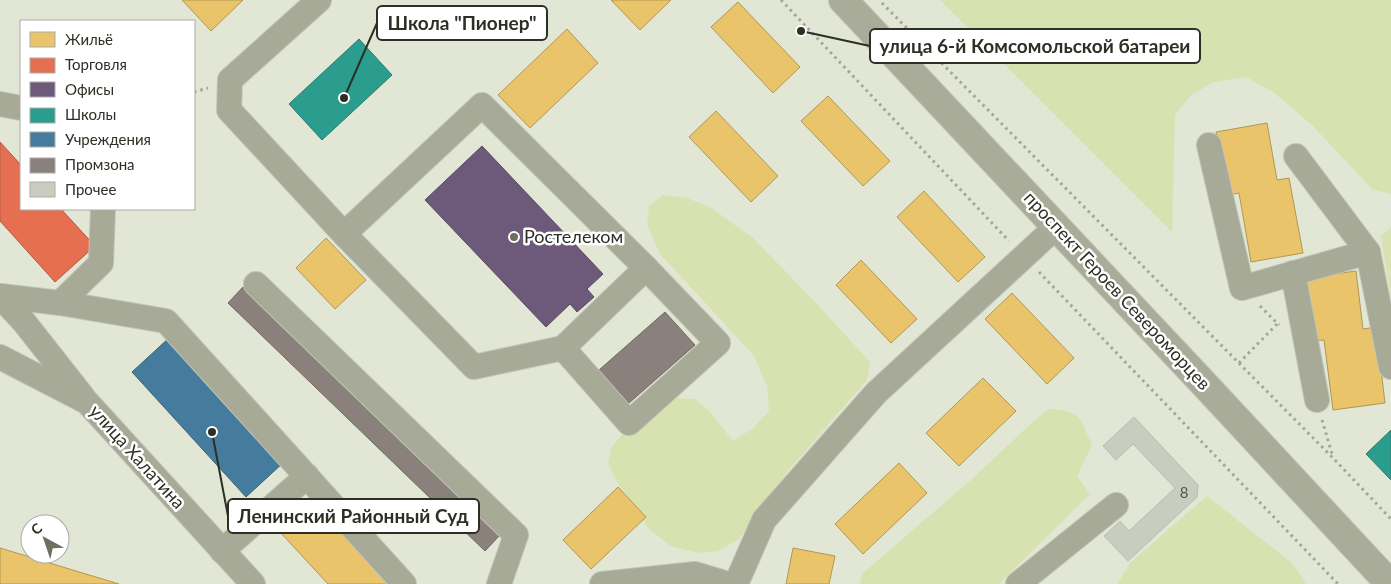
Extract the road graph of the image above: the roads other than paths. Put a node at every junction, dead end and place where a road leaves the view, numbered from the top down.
1 (318, 0) edge
2 (842, 0) edge
3 (0, 104) edge
4 (20, 108) edge
5 (1209, 145) dead end
6 (1296, 156) dead end
7 (103, 210) edge
8 (1057, 226) junction
9 (344, 234) junction
10 (1368, 252) junction
11 (646, 268) junction
12 (1294, 273) junction
13 (256, 284) dead end
14 (0, 296) edge
15 (60, 303) junction
16 (563, 348) junction
17 (0, 358) edge
18 (1391, 367) edge
19 (1316, 400) road end
20 (87, 402) junction
21 (307, 476) junction
22 (1116, 506) dead end
23 (222, 551) junction
24 (253, 584) edge
25 (404, 584) edge
26 (499, 584) edge
27 (602, 584) edge
28 (728, 584) edge
29 (736, 584) edge
30 (1018, 584) edge
31 (1390, 584) edge

1 - 9 street
2 - 8 main road, проспект Героев Североморцев
3 - 4 street
5 - 12 street
6 - 10 street
7 - 15 street
8 - 29 street
8 - 31 main road, проспект Героев Североморцев
9 - 11 street
9 - 16 street
10 - 12 street
10 - 18 street
11 - 16 street
11 - 16 street
12 - 19 street
13 - 26 street
14 - 15 street
14 - 20 street
15 - 21 street
17 - 20 street, улица Халатина
20 - 23 street, улица Халатина
21 - 23 street
21 - 25 street
22 - 30 street
23 - 24 street, улица Халатина
27 - 28 street

